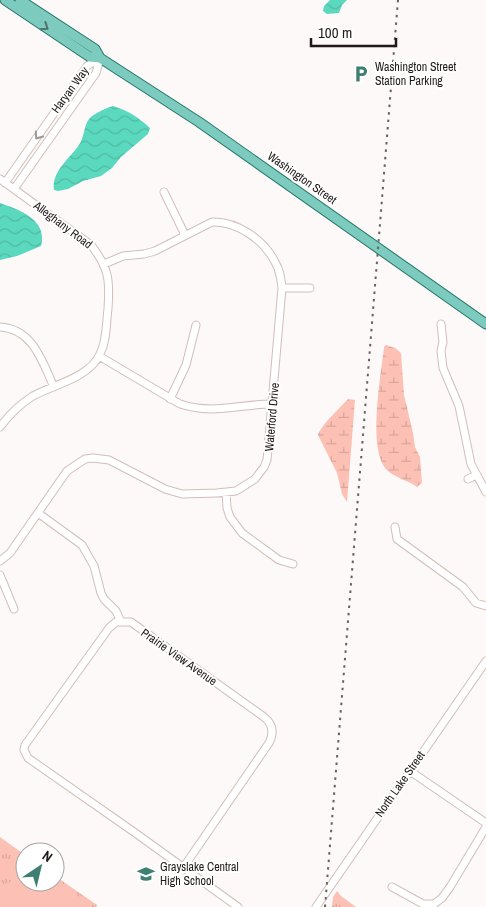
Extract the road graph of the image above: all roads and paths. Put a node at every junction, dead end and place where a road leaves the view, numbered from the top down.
1 (5, 0) edge
2 (20, 0) edge
3 (100, 58) junction
4 (7, 184) edge
5 (164, 192) dead end
6 (186, 235) junction
7 (104, 264) junction
8 (282, 288) junction
9 (310, 288) dead end
10 (440, 324) dead end
11 (486, 324) edge
12 (196, 325) dead end
13 (0, 327) edge
14 (100, 356) junction
15 (54, 387) junction
16 (170, 399) junction
17 (273, 404) junction
18 (0, 427) edge
19 (476, 475) junction
20 (468, 479) dead end
21 (226, 492) junction
22 (486, 492) edge
23 (38, 513) junction
24 (395, 527) dead end
25 (0, 561) edge
26 (293, 564) dead end
27 (0, 575) edge
28 (486, 606) edge
29 (14, 610) dead end
30 (121, 622) junction
31 (486, 661) edge
32 (410, 771) junction
33 (486, 825) edge
34 (183, 868) junction
35 (392, 887) dead end
36 (238, 907) edge
37 (316, 907) edge

1 -> 3 main road, Washington Street
2 - 3 main road, Washington Street
3 - 4 street, Haryan Way
3 -> 4 street, Haryan Way
3 - 11 main road, Washington Street
4 - 7 street, Alleghany Road
5 - 6 street
6 - 7 street, Waterford Drive
6 - 8 street, Waterford Drive
7 - 14 street, Alleghany Road
8 - 9 street
8 - 17 street, Waterford Drive
10 - 19 street
12 - 16 street
13 - 15 street
14 - 15 street
14 - 16 street
15 - 18 street
16 - 17 street
17 - 21 street, Waterford Drive
19 - 20 street
19 - 22 street
21 - 23 street, Waterford Drive
21 - 26 street
23 - 25 street, Waterford Drive
23 - 30 street
24 - 28 street
27 - 29 street
30 - 34 street, Prairie View Avenue
30 - 34 street
31 - 32 street, North Lake Street
32 - 33 street
32 - 37 street, North Lake Street
33 - 35 street
34 - 36 street

